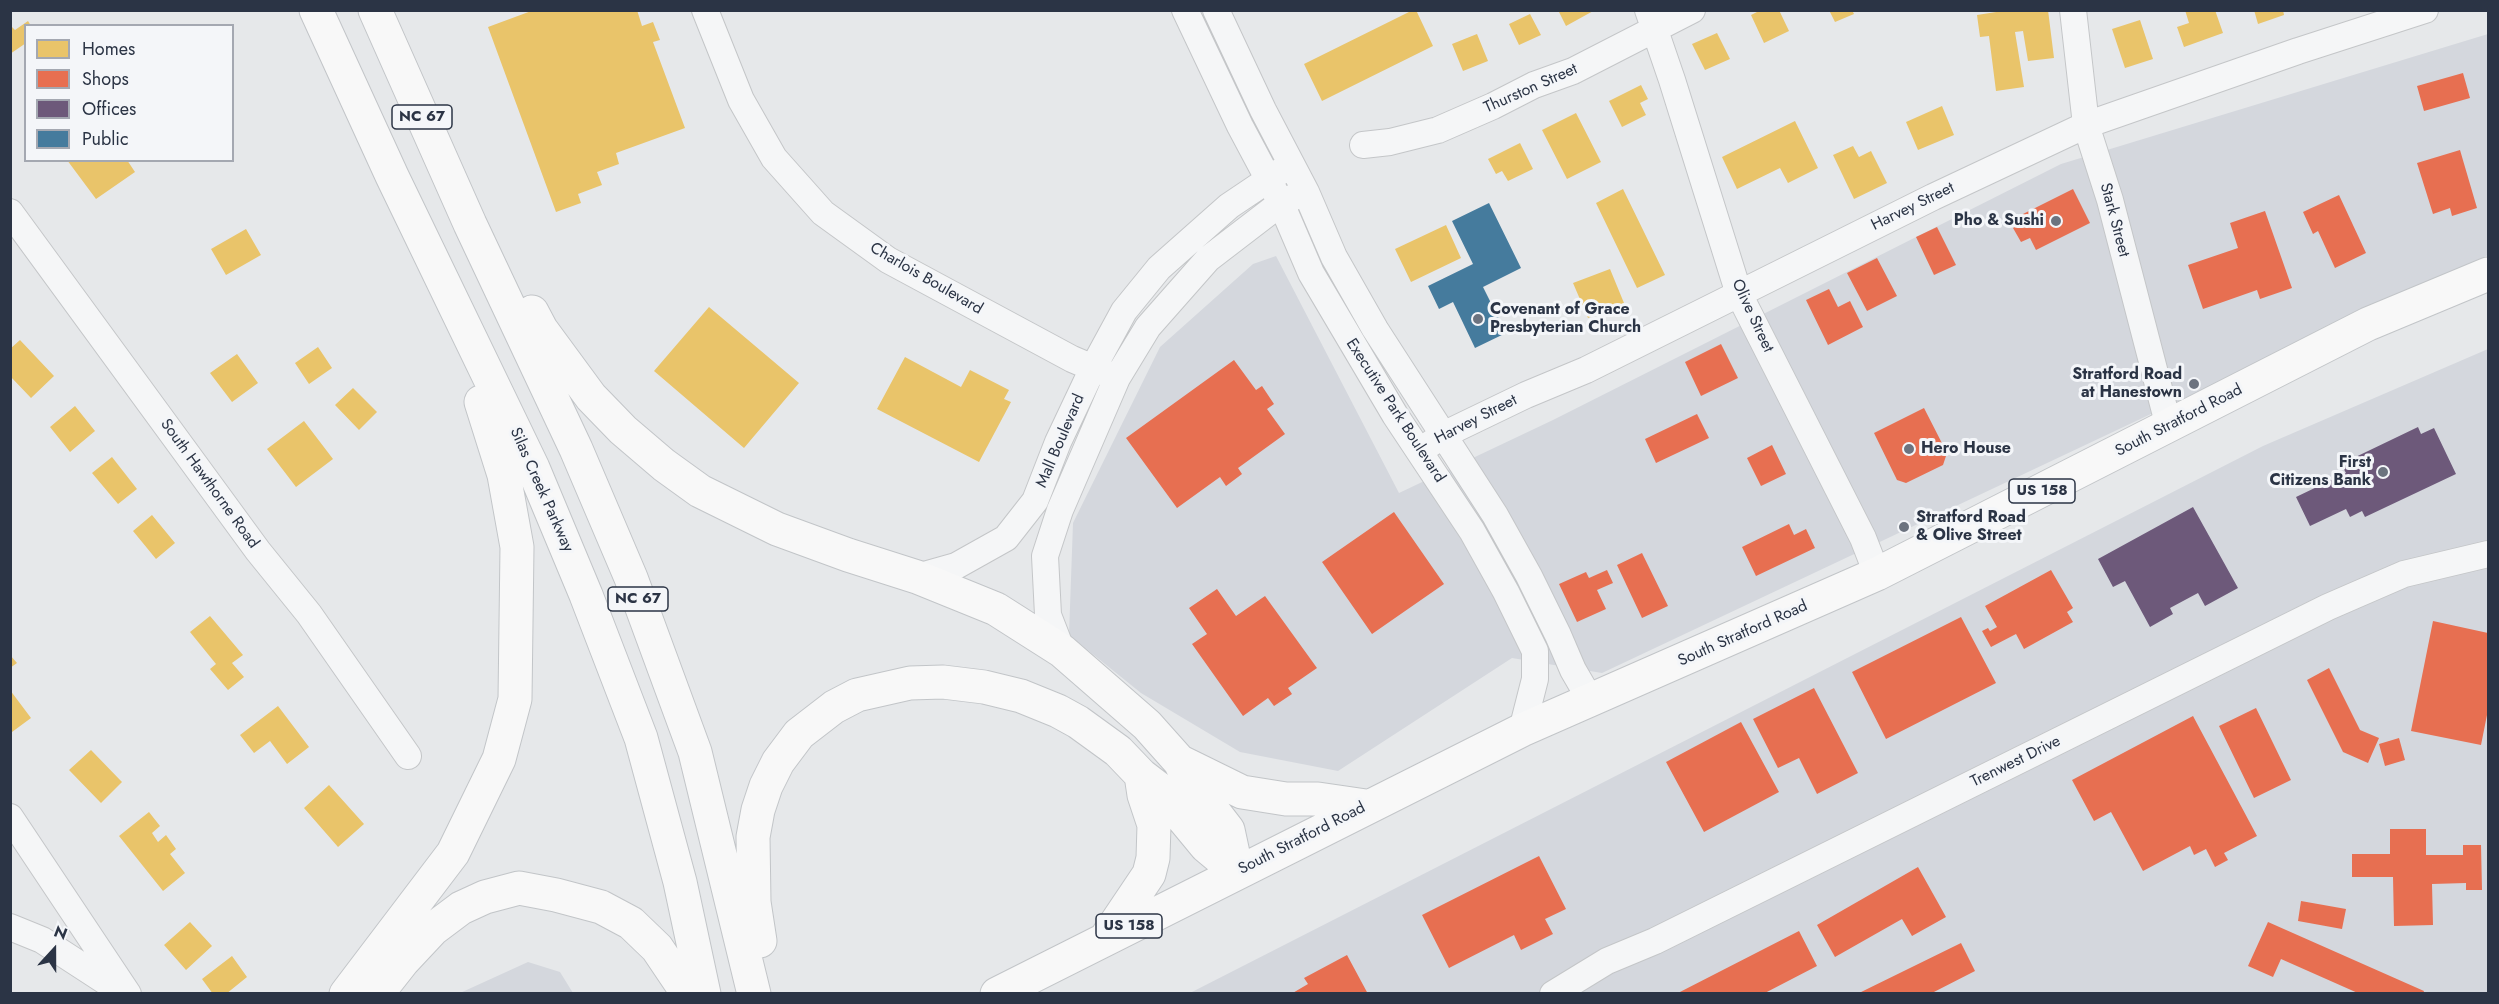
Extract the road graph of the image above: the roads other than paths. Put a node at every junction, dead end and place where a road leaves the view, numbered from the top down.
1 (316, 10) edge
2 (375, 10) edge
3 (705, 10) edge
4 (1185, 10) edge
5 (1216, 10) edge
6 (1692, 10) edge
7 (2073, 10) edge
8 (2425, 10) edge
9 (1651, 21) edge
10 (1250, 84) junction
11 (1225, 95) junction
12 (2086, 125) junction
13 (1363, 145) dead end
14 (1292, 165) junction
15 (392, 176) junction
16 (1268, 179) junction
17 (1306, 192) junction
18 (1281, 203) junction
19 (10, 212) edge
20 (470, 224) junction
21 (1167, 261) junction
22 (2488, 274) edge
23 (1184, 284) junction
24 (1739, 294) junction
25 (1093, 368) junction
26 (1117, 378) junction
27 (2169, 427) junction
28 (1443, 435) junction
29 (1420, 451) junction
30 (2488, 554) edge
31 (1877, 574) junction
32 (917, 577) junction
33 (1062, 651) junction
34 (1592, 701) junction
35 (1522, 730) junction
36 (408, 756) dead end
37 (1180, 762) junction
38 (1141, 775) junction
39 (1366, 806) junction
40 (10, 817) edge
41 (1237, 872) junction
42 (10, 927) edge
43 (1106, 937) junction
44 (127, 993) edge
45 (346, 993) edge
46 (377, 993) edge
47 (688, 993) edge
48 (704, 993) edge
49 (754, 993) edge
50 (765, 993) edge
51 (997, 993) edge
52 (1553, 993) edge

1 - 15 main road, Silas Creek Parkway / NC 67
2 - 20 main road, NC 67
3 - 25 street, Charlois Boulevard
4 - 11 street, Executive Park Boulevard
5 - 10 street, Executive Park Boulevard
6 - 9 street, Thurston Street
7 - 12 street, Stark Street
8 - 12 street, Harvey Street
9 - 13 street, Thurston Street
9 - 24 street, Olive Street
10 - 11 street
10 - 14 street, Executive Park Boulevard
11 - 16 street, Executive Park Boulevard
12 - 24 street, Harvey Street
12 - 27 street, Stark Street
14 - 16 street, Mall Boulevard
14 - 17 street, Executive Park Boulevard
15 - 45 main road
15 - 48 main road, Silas Creek Parkway / NC 67
16 - 18 street, Executive Park Boulevard
16 - 21 street, Mall Boulevard
17 - 18 street, Mall Boulevard
17 - 28 street, Executive Park Boulevard
18 - 23 street, Mall Boulevard
18 - 29 street, Executive Park Boulevard
19 - 36 street, South Hawthorne Road
20 - 32 main road
20 - 49 main road, NC 67
21 - 23 street
21 - 25 street, Mall Boulevard
22 - 27 main road, South Stratford Road / US 158
23 - 26 street, Mall Boulevard
24 - 28 street, Harvey Street
24 - 31 street, Olive Street
25 - 26 street, Charlois Boulevard
25 - 32 street, Mall Boulevard
26 - 33 street, Mall Boulevard
27 - 31 main road, South Stratford Road / US 158
28 - 29 street, Harvey Street
28 - 34 street, Executive Park Boulevard
29 - 35 street, Executive Park Boulevard
30 - 52 street, Trenwest Drive
31 - 34 main road, South Stratford Road / US 158
32 - 33 main road
33 - 37 main road
34 - 35 main road, South Stratford Road / US 158
35 - 39 main road, South Stratford Road / US 158
37 - 39 main road
37 - 41 main road
38 - 41 main road
38 - 43 main road
38 - 50 main road
39 - 41 main road, South Stratford Road / US 158
40 - 44 street
41 - 43 main road, South Stratford Road / US 158
42 - 44 street
43 - 51 main road, South Stratford Road / US 158
46 - 47 main road

